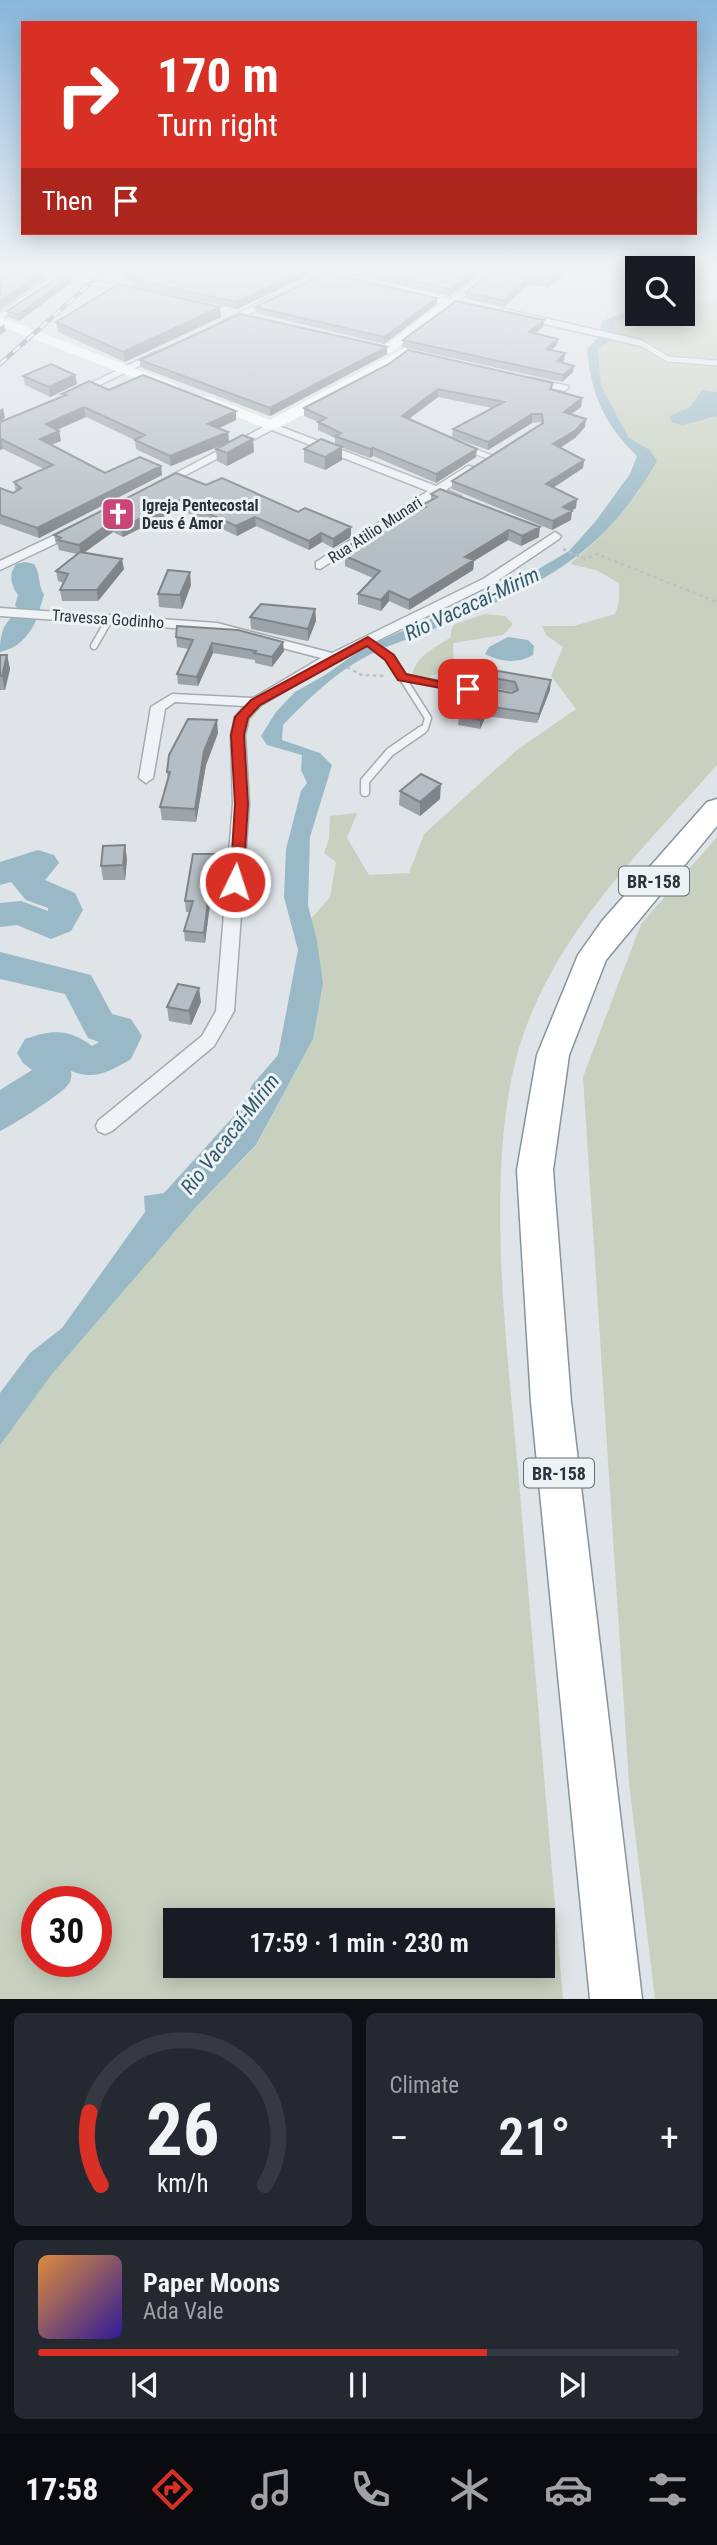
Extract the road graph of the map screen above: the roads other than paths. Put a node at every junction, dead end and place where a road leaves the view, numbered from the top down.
1 (112, 363) edge
2 (139, 363) edge
3 (387, 363) edge
4 (127, 369) junction
5 (524, 379) edge
6 (564, 388) dead end
7 (65, 398) edge
8 (271, 426) junction
9 (465, 447) edge
10 (495, 454) joint
11 (150, 489) edge
12 (437, 491) junction
13 (472, 504) edge
14 (90, 521) edge
15 (553, 539) road end
16 (1, 565) edge
17 (320, 565) dead end
18 (0, 612) edge
19 (110, 618) junction
20 (368, 640) junction
21 (94, 646) dead end
22 (333, 657) junction
23 (402, 677) junction
24 (488, 693) edge
25 (256, 702) junction
26 (146, 778) dead end
27 (365, 792) dead end
28 (717, 808) edge
29 (104, 1126) dead end
30 (616, 1999) edge

1 - 4 street
2 - 4 street
3 - 8 street
4 - 7 street
4 - 8 street
5 - 6 street
8 - 11 street
8 - 12 street
9 - 10 lane
10 - 12 street, Rua Atilio Munari
12 - 13 street
12 - 17 street, Rua Atilio Munari
14 - 16 street
15 - 20 street
18 - 19 street, Travessa Godinho
19 - 21 lane
19 - 22 street, Travessa Godinho
20 - 22 street
20 - 23 lane
22 - 25 street
23 - 24 lane
23 - 27 lane
25 - 26 street
25 - 29 street
28 - 30 highway, BR-158

